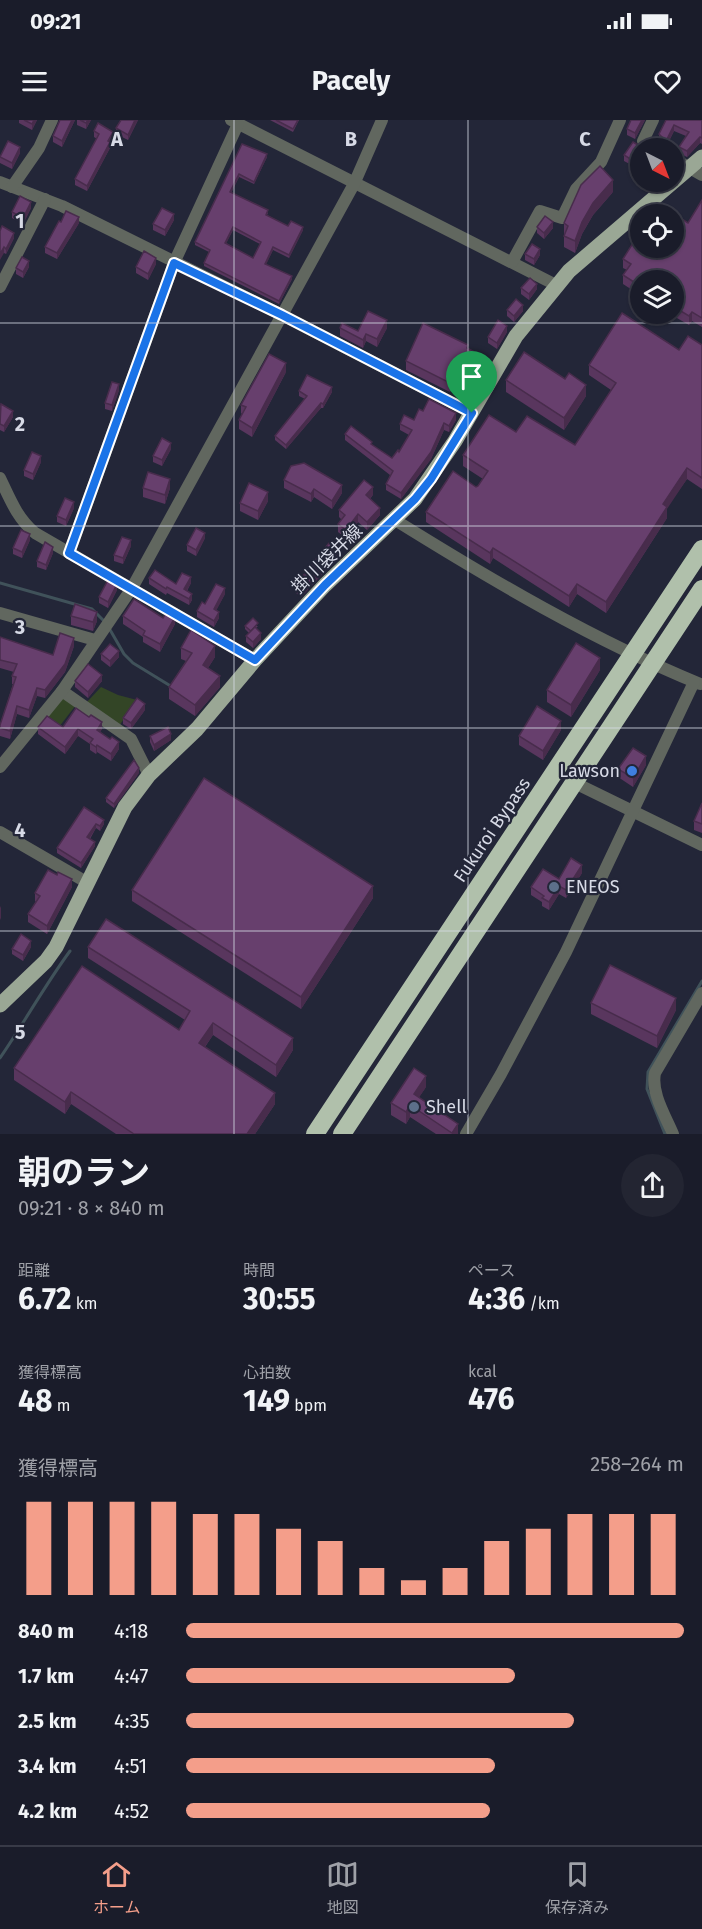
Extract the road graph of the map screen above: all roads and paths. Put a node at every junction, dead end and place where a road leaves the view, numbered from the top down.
1 (52, 120) edge
2 (382, 120) edge
3 (620, 120) edge
4 (653, 120) edge
5 (234, 122) edge
6 (644, 138) edge
7 (702, 157) edge
8 (696, 172) edge
9 (6, 184) edge
10 (354, 184) junction
11 (45, 200) junction
12 (512, 262) junction
13 (174, 263) junction
14 (556, 285) junction
15 (0, 288) edge
16 (282, 315) junction
17 (472, 413) junction
18 (0, 478) edge
19 (9, 497) junction
20 (0, 508) edge
21 (395, 520) junction
22 (702, 549) edge
23 (69, 553) junction
24 (132, 588) junction
25 (702, 589) edge
26 (0, 614) edge
27 (95, 640) junction
28 (633, 655) junction
29 (255, 660) junction
30 (653, 665) junction
31 (698, 683) edge
32 (62, 691) junction
33 (0, 767) edge
34 (149, 775) junction
35 (575, 783) junction
36 (632, 812) junction
37 (0, 832) edge
38 (702, 845) edge
39 (88, 883) junction
40 (702, 993) edge
41 (0, 1005) edge
42 (315, 1134) edge
43 (342, 1134) edge
44 (466, 1134) edge
45 (673, 1134) edge

1 - 9 street
2 - 10 street
3 - 12 street
4 - 6 street
5 - 10 street
5 - 13 street
7 - 8 main road, 掛川袋井線
8 - 14 main road, 掛川袋井線
9 - 11 street
10 - 12 street
10 - 16 street
11 - 13 street
11 - 15 street
12 - 14 street
13 - 16 street
13 - 23 street
14 - 17 main road, 掛川袋井線
16 - 17 street
16 - 24 street
17 - 21 main road, 掛川袋井線
18 - 19 street
19 - 20 street
19 - 23 street
21 - 28 street
21 - 29 main road, 掛川袋井線
22 - 28 highway, Fukuroi Bypass
23 - 24 street
24 - 27 street
24 - 29 street
25 - 30 highway
26 - 27 street
27 - 32 street
28 - 30 street
28 - 42 highway, Fukuroi Bypass
29 - 34 main road, 掛川袋井線
30 - 31 street
30 - 35 highway
31 - 36 street
32 - 33 street
32 - 34 street
34 - 39 main road, 掛川袋井線
35 - 36 street
35 - 43 highway
36 - 38 street
36 - 44 street
37 - 39 street
39 - 41 main road, 掛川袋井線
40 - 45 street

